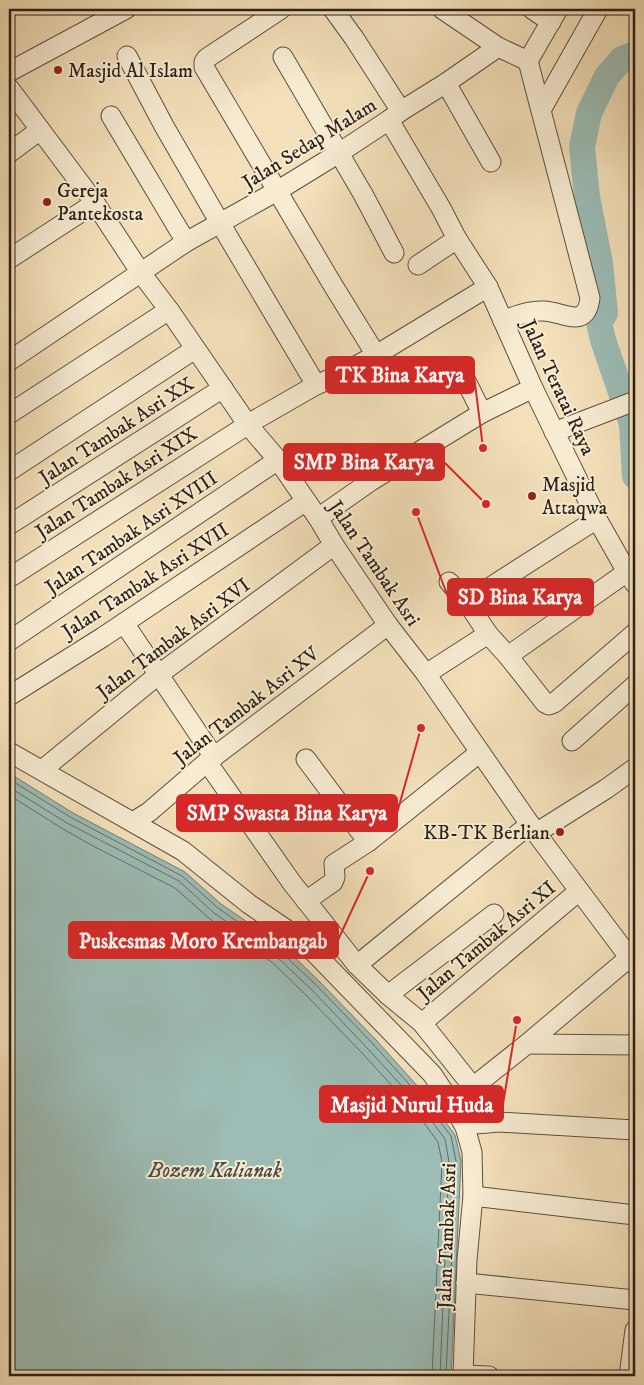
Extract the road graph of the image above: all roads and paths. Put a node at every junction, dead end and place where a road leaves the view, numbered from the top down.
1 (126, 9) edge
2 (280, 9) edge
3 (333, 9) edge
4 (442, 9) edge
5 (532, 9) edge
6 (598, 9) edge
7 (555, 15) edge
8 (498, 47) junction
9 (127, 56) dead end
10 (283, 57) dead end
11 (528, 61) junction
12 (9, 72) edge
13 (446, 83) junction
14 (9, 88) edge
15 (541, 110) junction
16 (111, 116) dead end
17 (396, 116) junction
18 (40, 130) junction
19 (9, 152) edge
20 (339, 153) junction
21 (491, 162) dead end
22 (277, 191) junction
23 (95, 203) junction
24 (220, 223) junction
25 (457, 239) junction
26 (186, 242) junction
27 (394, 252) dead end
28 (9, 259) edge
29 (418, 264) dead end
30 (141, 273) junction
31 (488, 287) junction
32 (169, 310) junction
33 (503, 321) junction
34 (195, 349) junction
35 (376, 355) junction
36 (9, 361) edge
37 (460, 367) dead end
38 (316, 384) junction
39 (223, 388) junction
40 (533, 388) junction
41 (630, 403) edge
42 (482, 413) junction
43 (9, 414) edge
44 (248, 425) junction
45 (554, 432) junction
46 (278, 460) junction
47 (11, 466) edge
48 (306, 501) junction
49 (318, 518) junction
50 (596, 519) junction
51 (9, 525) edge
52 (334, 545) junction
53 (9, 578) edge
54 (631, 578) edge
55 (449, 582) dead end
56 (467, 602) junction
57 (124, 623) junction
58 (388, 625) junction
59 (635, 633) edge
60 (488, 634) junction
61 (9, 641) edge
62 (508, 656) junction
63 (426, 674) junction
64 (158, 675) junction
65 (635, 685) edge
66 (9, 696) edge
67 (572, 741) dead end
68 (9, 752) edge
69 (479, 753) junction
70 (210, 759) junction
71 (306, 759) dead end
72 (635, 768) edge
73 (42, 770) junction
74 (133, 822) junction
75 (533, 828) junction
76 (368, 842) junction
77 (579, 891) junction
78 (306, 901) junction
79 (494, 914) dead end
80 (633, 961) edge
81 (357, 965) junction
82 (388, 995) junction
83 (422, 1022) junction
84 (527, 1044) junction
85 (635, 1046) edge
86 (473, 1087) junction
87 (486, 1123) junction
88 (465, 1127) junction
89 (635, 1130) edge
90 (473, 1196) junction
91 (635, 1215) edge
92 (466, 1283) junction
93 (635, 1300) edge
94 (635, 1330) edge
95 (463, 1376) edge
96 (489, 1376) edge
97 (629, 1376) edge

1 - 12 street
2 - 22 street
3 - 17 street, Jalan Teratai Raya
4 - 8 street
5 - 7 street
6 - 15 street
7 - 11 street
8 - 11 street
8 - 13 street, Jalan Sedap Malam
9 - 24 street
10 - 20 street
11 - 15 street
13 - 17 street, Jalan Sedap Malam
13 - 21 street
14 - 18 street, Jalan Tambak Asri
15 - 33 street
16 - 26 street
17 - 20 street, Jalan Sedap Malam
17 - 25 street, Jalan Teratai Raya
18 - 19 street
18 - 23 street, Jalan Tambak Asri
20 - 22 street, Jalan Sedap Malam
20 - 27 street
22 - 24 street, Jalan Sedap Malam
22 - 35 street
23 - 28 street
23 - 30 street, Jalan Tambak Asri
24 - 26 street, Jalan Sedap Malam
24 - 38 street
25 - 29 street
25 - 31 street, Jalan Teratai Raya
26 - 30 street, Jalan Sedap Malam
30 - 32 street, Jalan Tambak Asri
30 - 36 street, Jalan Sedap Malam
31 - 33 street, Jalan Teratai Raya
31 - 35 street, Jalan Tambak Asri XIX
32 - 34 street, Jalan Tambak Asri
32 - 43 street
33 - 40 street, Jalan Teratai Raya
34 - 39 street, Jalan Tambak Asri
34 - 47 street
35 - 38 street, Jalan Tambak Asri XIX
37 - 42 street
38 - 44 street, Jalan Tambak Asri XIX
39 - 44 street, Jalan Tambak Asri
39 - 51 street, Jalan Tambak Asri XX
40 - 42 street
40 - 45 street, Jalan Teratai Raya
41 - 45 street
42 - 49 street
44 - 46 street, Jalan Tambak Asri
44 - 53 street, Jalan Tambak Asri XIX
45 - 50 street, Jalan Teratai Raya
46 - 48 street, Jalan Tambak Asri
46 - 61 street, Jalan Tambak Asri XVIII
48 - 49 street, Jalan Tambak Asri
48 - 57 street, Jalan Tambak Asri XVII
49 - 52 street, Jalan Tambak Asri
50 - 54 street, Jalan Teratai Raya
50 - 56 street
52 - 58 street, Jalan Tambak Asri
52 - 64 street, Jalan Tambak Asri XVI
54 - 62 street
55 - 56 street
56 - 60 street
57 - 64 street
57 - 66 street, Jalan Tambak Asri XVII
58 - 63 street, Jalan Tambak Asri
58 - 70 street, Jalan Tambak Asri XV
59 - 62 street
60 - 62 street
60 - 63 street
63 - 69 street, Jalan Tambak Asri
64 - 70 street
64 - 73 street, Jalan Tambak Asri XVI
65 - 67 street
68 - 73 street, Jalan Tambak Asri
69 - 75 street, Jalan Tambak Asri
69 - 76 street
70 - 74 street, Jalan Tambak Asri XV
70 - 78 street
71 - 76 street
72 - 75 street
73 - 74 street, Jalan Tambak Asri
74 - 88 street, Jalan Tambak Asri
75 - 77 street, Jalan Tambak Asri
75 - 81 street
76 - 78 street
77 - 80 street, Jalan Tambak Asri
77 - 83 street, Jalan Tambak Asri XI
78 - 81 street
79 - 82 street
80 - 84 street
81 - 82 street
82 - 83 street
83 - 86 street
84 - 85 street
84 - 86 street
86 - 87 street
87 - 88 street
87 - 89 street
88 - 90 street, Jalan Tambak Asri
90 - 91 street
90 - 92 street, Jalan Tambak Asri
92 - 93 street
92 - 95 street, Jalan Tambak Asri
94 - 97 street
95 - 96 street

